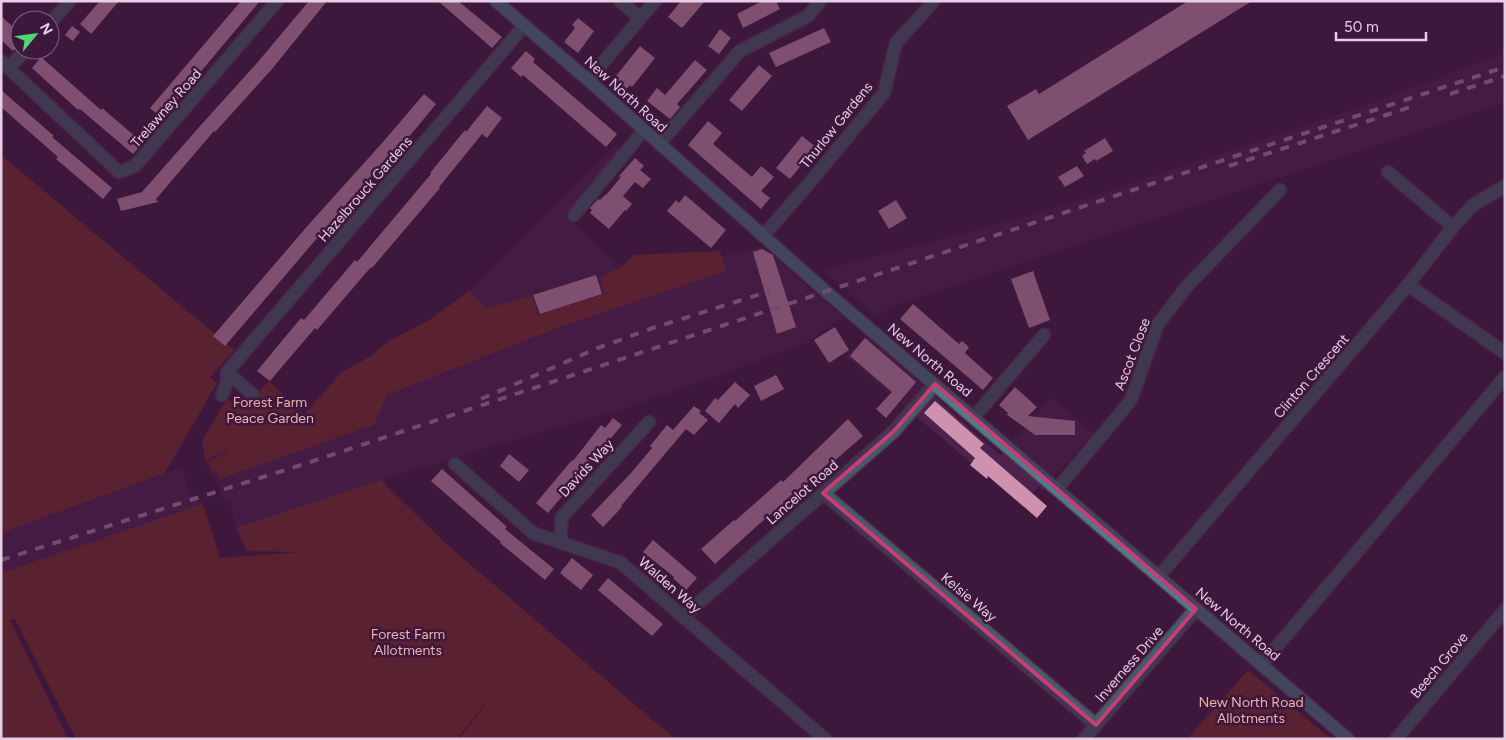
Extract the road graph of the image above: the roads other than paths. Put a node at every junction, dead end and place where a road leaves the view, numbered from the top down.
1 (70, 1) edge
2 (277, 1) edge
3 (496, 1) edge
4 (620, 1) edge
5 (655, 1) edge
6 (820, 1) edge
7 (934, 1) edge
8 (60, 12) edge
9 (640, 18) junction
10 (525, 25) junction
11 (5, 64) edge
12 (588, 80) junction
13 (644, 130) junction
14 (659, 144) junction
15 (1388, 172) dead end
16 (1505, 186) edge
17 (1280, 190) dead end
18 (574, 215) dead end
19 (1453, 227) junction
20 (763, 236) junction
21 (1408, 285) junction
22 (1044, 335) dead end
23 (1505, 353) edge
24 (227, 372) junction
25 (1505, 376) edge
26 (935, 384) junction
27 (222, 395) dead end
28 (253, 395) dead end
29 (974, 417) junction
30 (649, 422) dead end
31 (455, 464) dead end
32 (1057, 489) junction
33 (823, 493) junction
34 (560, 542) junction
35 (1159, 576) junction
36 (1196, 609) junction
37 (1505, 610) edge
38 (683, 617) junction
39 (1262, 664) junction
40 (1096, 725) junction
41 (825, 739) edge
42 (1084, 739) edge
43 (1348, 739) edge
44 (1396, 739) edge

1 - 8 street
2 - 11 street, Trelawney Road
3 - 10 street, New North Road
4 - 9 street
5 - 9 street
6 - 14 street
7 - 20 street, Thurlow Gardens
9 - 12 street
10 - 12 street, New North Road
10 - 24 street, Hazelbrouck Gardens
12 - 13 street, New North Road
13 - 14 street, New North Road
13 - 18 street
14 - 20 street, New North Road
15 - 19 street
16 - 19 street, Clinton Crescent
17 - 32 street, Ascot Close
19 - 21 street, Clinton Crescent
20 - 26 street, New North Road
21 - 23 street
21 - 35 street, Clinton Crescent
22 - 29 street
24 - 27 street, Hazelbrouck Gardens
24 - 28 street
25 - 39 street
26 - 29 street, New North Road
26 - 33 street, Lancelot Road
29 - 32 street, New North Road
30 - 34 street, Davids Way
31 - 34 street, Walden Way
32 - 35 street, New North Road
33 - 38 street, Lancelot Road
33 - 40 street, Kelsie Way
34 - 38 street, Walden Way
35 - 36 street, New North Road
36 - 39 street, New North Road
36 - 40 street, Inverness Drive
37 - 44 street, Beech Grove
38 - 41 street, Walden Way
39 - 43 street, New North Road
40 - 42 street, Inverness Drive

